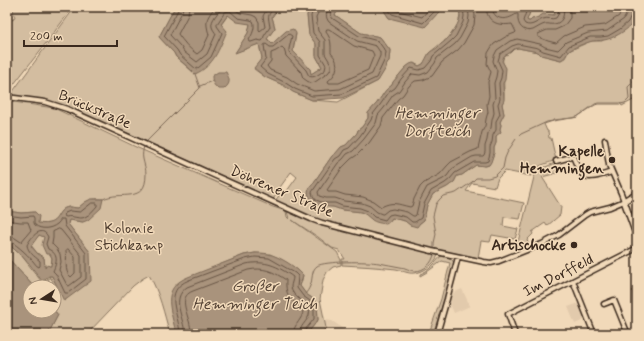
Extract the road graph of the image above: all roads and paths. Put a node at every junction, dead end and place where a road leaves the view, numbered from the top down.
1 (7, 97) edge
2 (605, 140) dead end
3 (148, 145) joint
4 (556, 162) dead end
5 (612, 172) junction
6 (637, 193) edge
7 (624, 201) junction
8 (637, 237) edge
9 (637, 248) edge
10 (458, 257) junction
11 (574, 281) junction
12 (604, 304) dead end
13 (436, 334) edge
14 (515, 334) edge
15 (594, 334) edge
16 (627, 334) edge

1 - 3 street, Brückstraße
2 - 5 street
3 - 10 street, Döhrener Straße
4 - 5 street
5 - 7 street
6 - 7 main road
7 - 8 main road
7 - 10 street, Döhrener Straße
9 - 11 street, Im Dorffeld
10 - 13 street
11 - 14 street, Im Dorffeld
11 - 15 street
12 - 16 street

